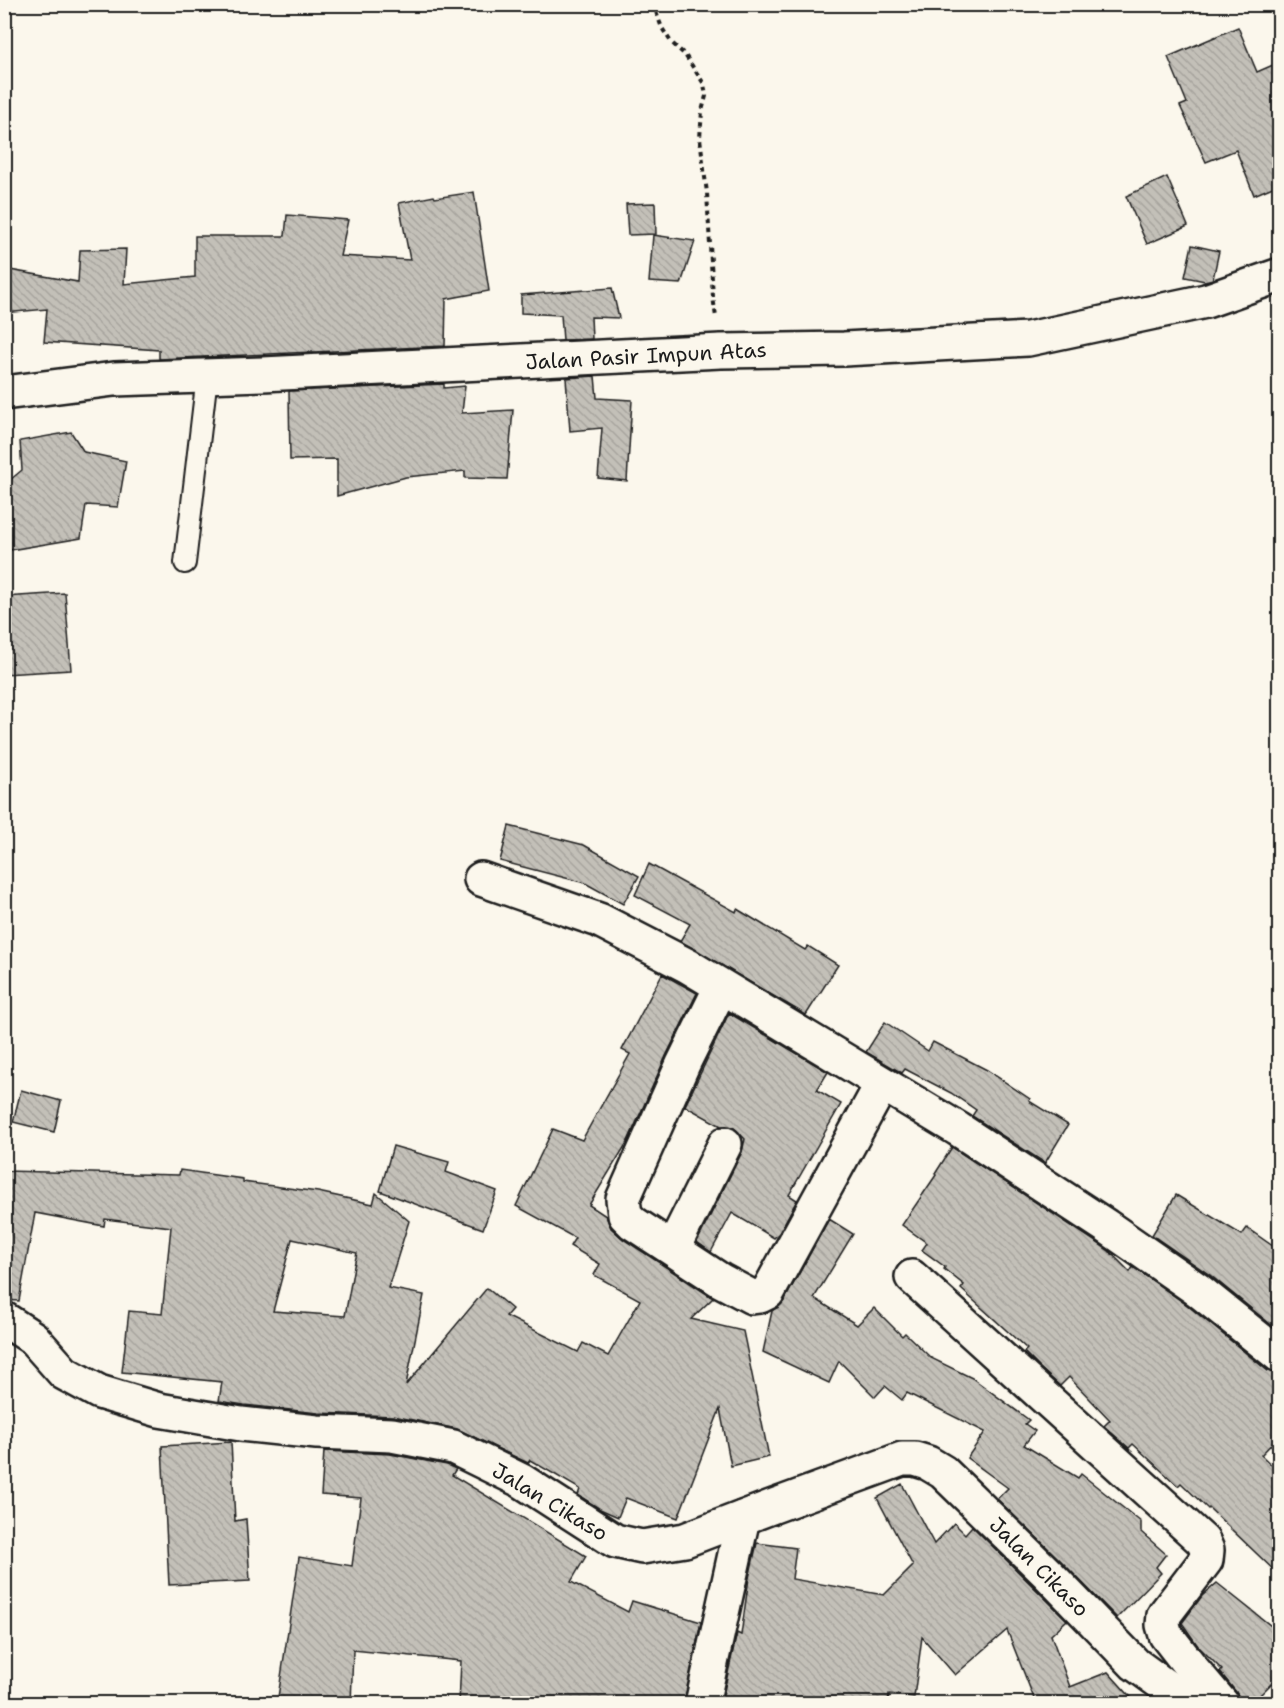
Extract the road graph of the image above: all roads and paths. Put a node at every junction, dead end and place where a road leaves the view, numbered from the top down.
1 (654, 4) edge
2 (1280, 275) edge
3 (721, 351) junction
4 (207, 376) junction
5 (4, 393) edge
6 (185, 563) dead end
7 (481, 879) dead end
8 (722, 987) junction
9 (882, 1084) junction
10 (725, 1144) dead end
11 (673, 1248) junction
12 (912, 1277) dead end
13 (4, 1319) edge
14 (1280, 1356) edge
15 (743, 1518) junction
16 (702, 1704) edge
17 (1201, 1704) edge
18 (1222, 1704) edge

1 - 3 path
2 - 3 street, Jalan Pasir Impun Atas
3 - 4 street, Jalan Pasir Impun Atas
4 - 5 street, Jalan Pasir Impun Atas
4 - 6 lane
7 - 8 street
8 - 9 street
8 - 11 street
9 - 11 street
9 - 14 street
10 - 11 street
12 - 18 street
13 - 15 street, Jalan Cikaso
15 - 16 street
15 - 17 street, Jalan Cikaso

